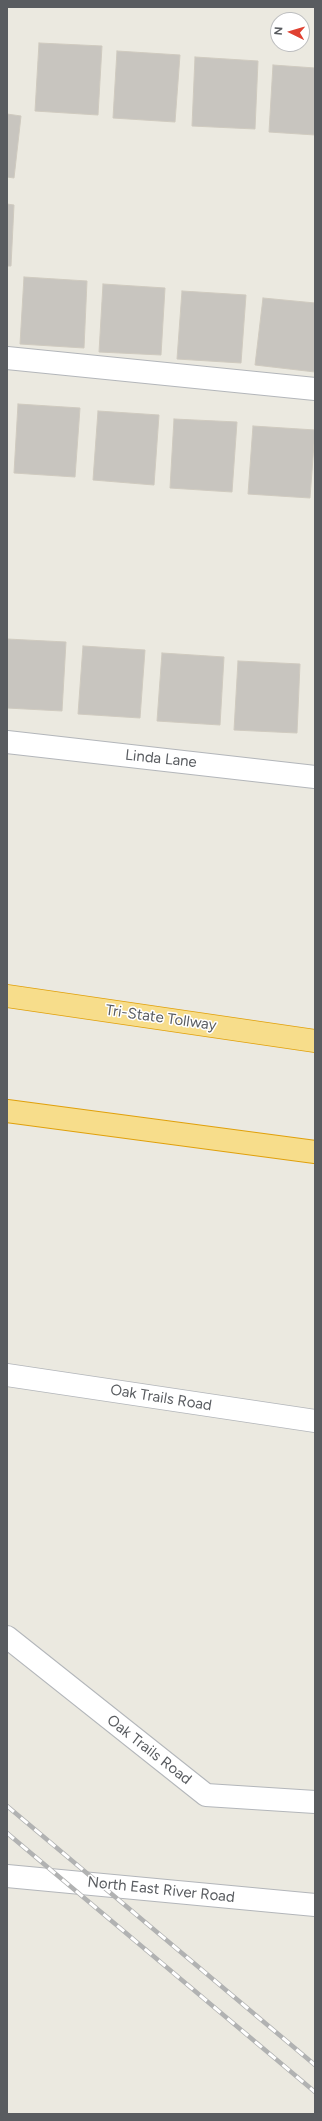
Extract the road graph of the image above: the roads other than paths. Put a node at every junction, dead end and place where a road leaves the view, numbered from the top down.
1 (7, 358) edge
2 (315, 389) edge
3 (7, 742) edge
4 (315, 777) edge
5 (7, 996) edge
6 (315, 1041) edge
7 (7, 1110) edge
8 (315, 1152) edge
9 (7, 1375) edge
10 (315, 1421) edge
11 (7, 1637) edge
12 (315, 1802) edge
13 (7, 1876) edge
14 (315, 1905) edge

1 - 2 street
3 - 4 street, Linda Lane
5 - 6 highway, Tri-State Tollway
7 - 8 highway
9 - 10 street, Oak Trails Road
11 - 12 street, Oak Trails Road
13 - 14 street, North East River Road

